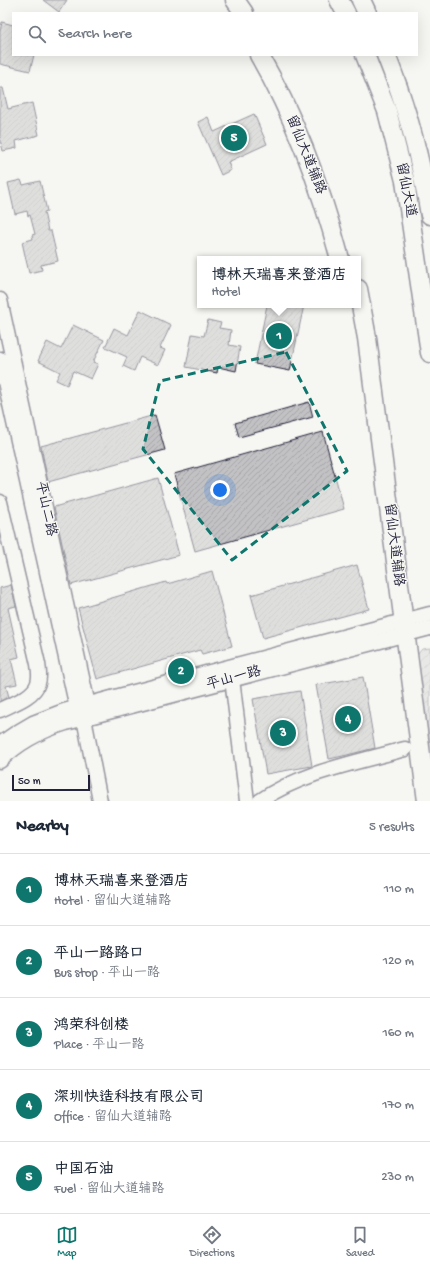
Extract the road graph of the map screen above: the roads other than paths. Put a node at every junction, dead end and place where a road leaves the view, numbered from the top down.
1 (224, 0) edge
2 (235, 0) edge
3 (339, 0) edge
4 (361, 0) edge
5 (232, 12) edge
6 (243, 12) edge
7 (345, 12) edge
8 (367, 12) edge
9 (260, 56) edge
10 (271, 56) edge
11 (365, 56) edge
12 (386, 56) edge
13 (430, 215) edge
14 (339, 256) edge
15 (350, 256) edge
16 (0, 300) edge
17 (361, 305) edge
18 (351, 308) edge
19 (430, 354) edge
20 (0, 360) edge
21 (6, 373) edge
22 (0, 502) edge
23 (430, 614) edge
24 (430, 628) edge
25 (398, 630) junction
26 (232, 679) junction
27 (0, 710) edge
28 (83, 710) junction
29 (0, 744) edge
30 (405, 749) dead end
31 (0, 761) edge
32 (100, 801) edge
33 (247, 801) edge
34 (260, 801) edge
35 (415, 801) edge
36 (427, 801) edge

1 - 5 main road
2 - 6 main road
3 - 7 main road
4 - 8 main road
9 - 14 main road, 留仙大道辅路
10 - 15 main road, 留仙大道辅路
11 - 19 main road, 留仙大道
12 - 13 main road, 留仙大道
16 - 21 street, 平山二路
17 - 25 main road, 留仙大道辅路
18 - 25 main road, 留仙大道辅路
20 - 21 street, 平山二路
21 - 28 street, 平山二路
22 - 27 street
23 - 25 street, 平山一路
24 - 25 street, 平山一路
25 - 26 street, 平山一路
25 - 28 street, 平山一路
25 - 35 main road, 留仙大道辅路
25 - 36 main road, 留仙大道辅路
26 - 28 street, 平山一路
26 - 33 street
28 - 29 street, 平山一路
28 - 31 street, 平山一路
28 - 32 street, 平山二路
30 - 34 street

